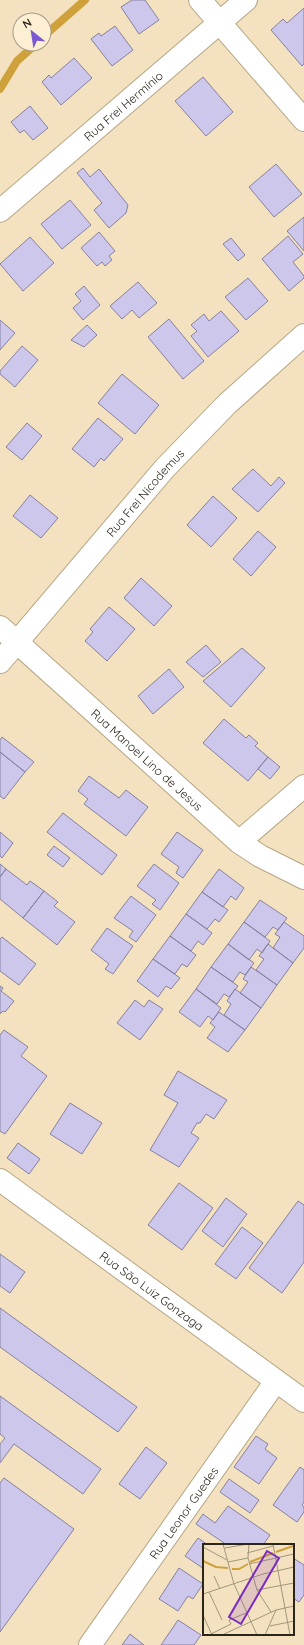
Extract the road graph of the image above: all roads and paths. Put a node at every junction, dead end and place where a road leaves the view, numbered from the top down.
1 (200, 0) edge
2 (246, 0) edge
3 (219, 22) junction
4 (304, 120) edge
5 (0, 211) edge
6 (304, 335) edge
7 (0, 627) edge
8 (17, 643) junction
9 (0, 662) edge
10 (304, 786) edge
11 (239, 842) junction
12 (304, 878) edge
13 (0, 1180) edge
14 (276, 1381) junction
15 (304, 1401) edge
16 (90, 1645) edge

1 - 3 street
2 - 3 street, Rua Frei Hermínio
3 - 4 street
3 - 5 street, Rua Frei Hermínio
6 - 8 street, Rua Frei Nicodemus
7 - 8 street, Rua Manoel Lino de Jesus
8 - 9 street, Rua Frei Nicodemus
8 - 11 street, Rua Manoel Lino de Jesus
10 - 11 street
11 - 12 street, Rua Manoel Lino de Jesus
13 - 14 street, Rua São Luiz Gonzaga
14 - 15 street, Rua São Luiz Gonzaga
14 - 16 street, Rua Leonor Guedes

